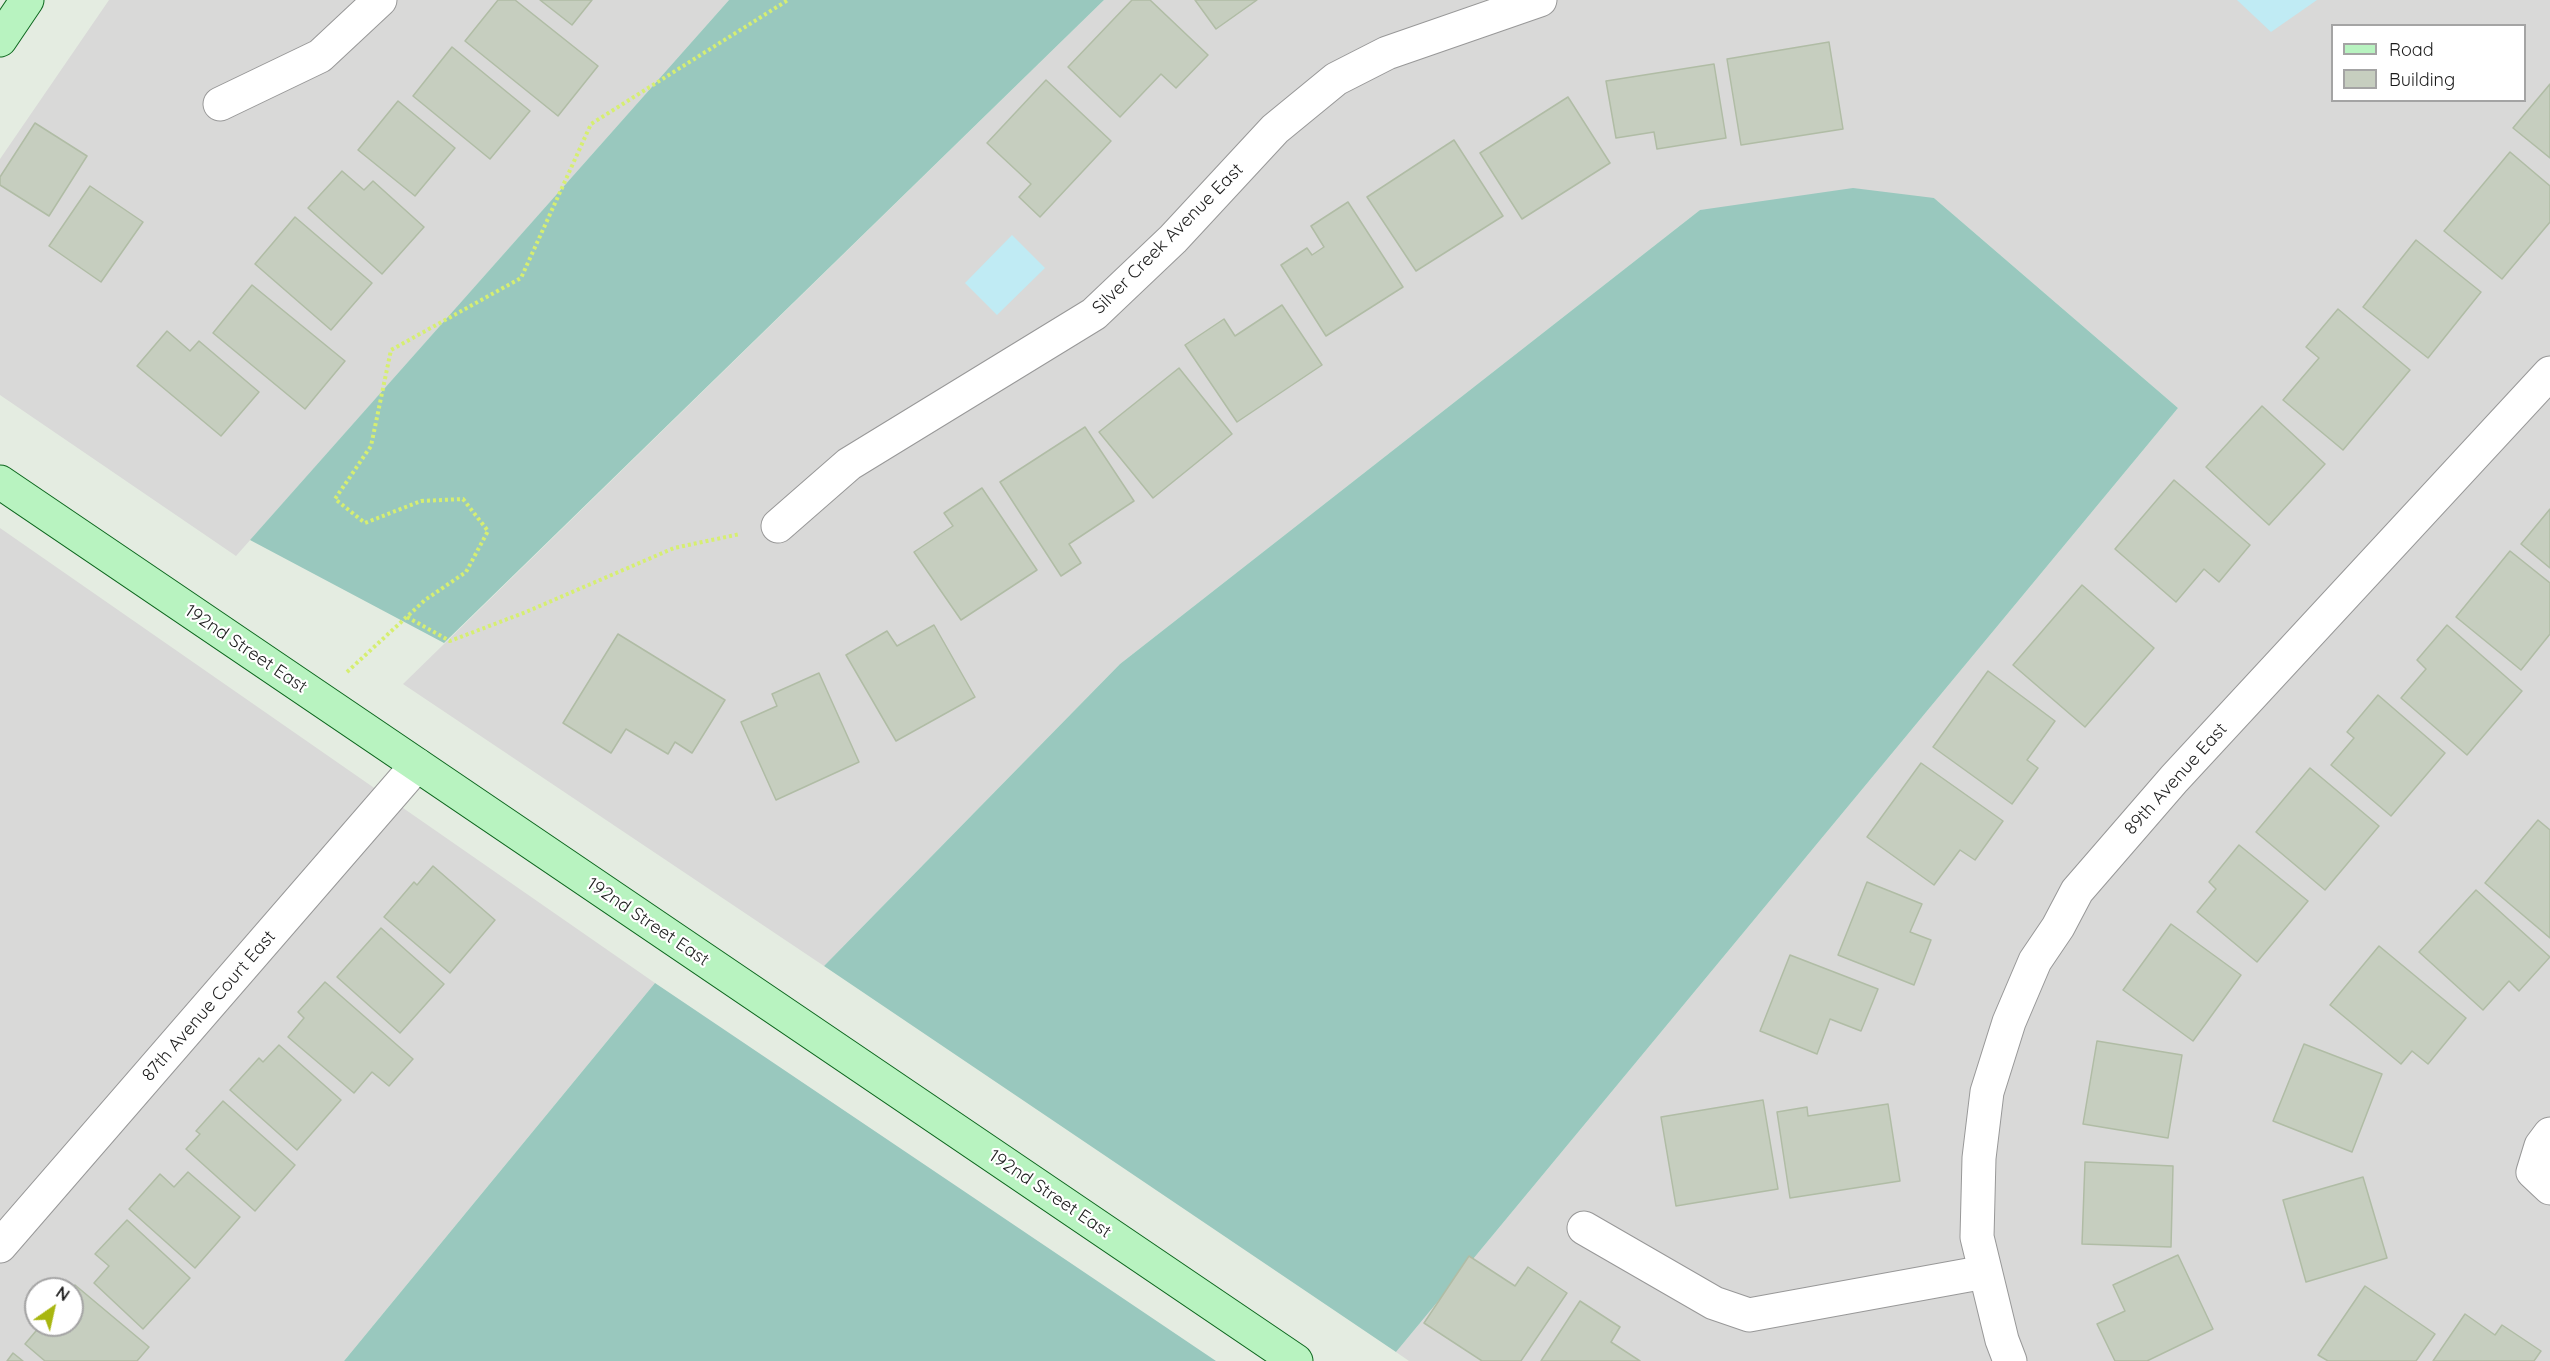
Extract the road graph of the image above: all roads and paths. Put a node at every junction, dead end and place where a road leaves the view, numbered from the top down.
1 (27, 0) edge
2 (380, 0) edge
3 (788, 0) edge
4 (1540, 0) edge
5 (0, 40) edge
6 (220, 104) dead end
7 (2550, 374) edge
8 (0, 482) edge
9 (778, 526) joint
10 (407, 617) junction
11 (319, 698) junction
12 (417, 765) junction
13 (2550, 1134) edge
14 (2542, 1180) edge
15 (1584, 1228) dead end
16 (0, 1246) edge
17 (1985, 1272) junction
18 (1296, 1361) edge
19 (2010, 1361) edge

1 - 5 street
2 - 6 street
3 - 10 path
4 - 9 street, Silver Creek Avenue East
7 - 17 street, 89th Avenue East
8 - 11 street, 192nd Street East
9 - 10 path
10 - 11 path
11 - 12 street, 192nd Street East
12 - 16 street, 87th Avenue Court East
12 - 18 street, 192nd Street East
13 - 14 street
15 - 17 street
17 - 19 street, 89th Avenue East

